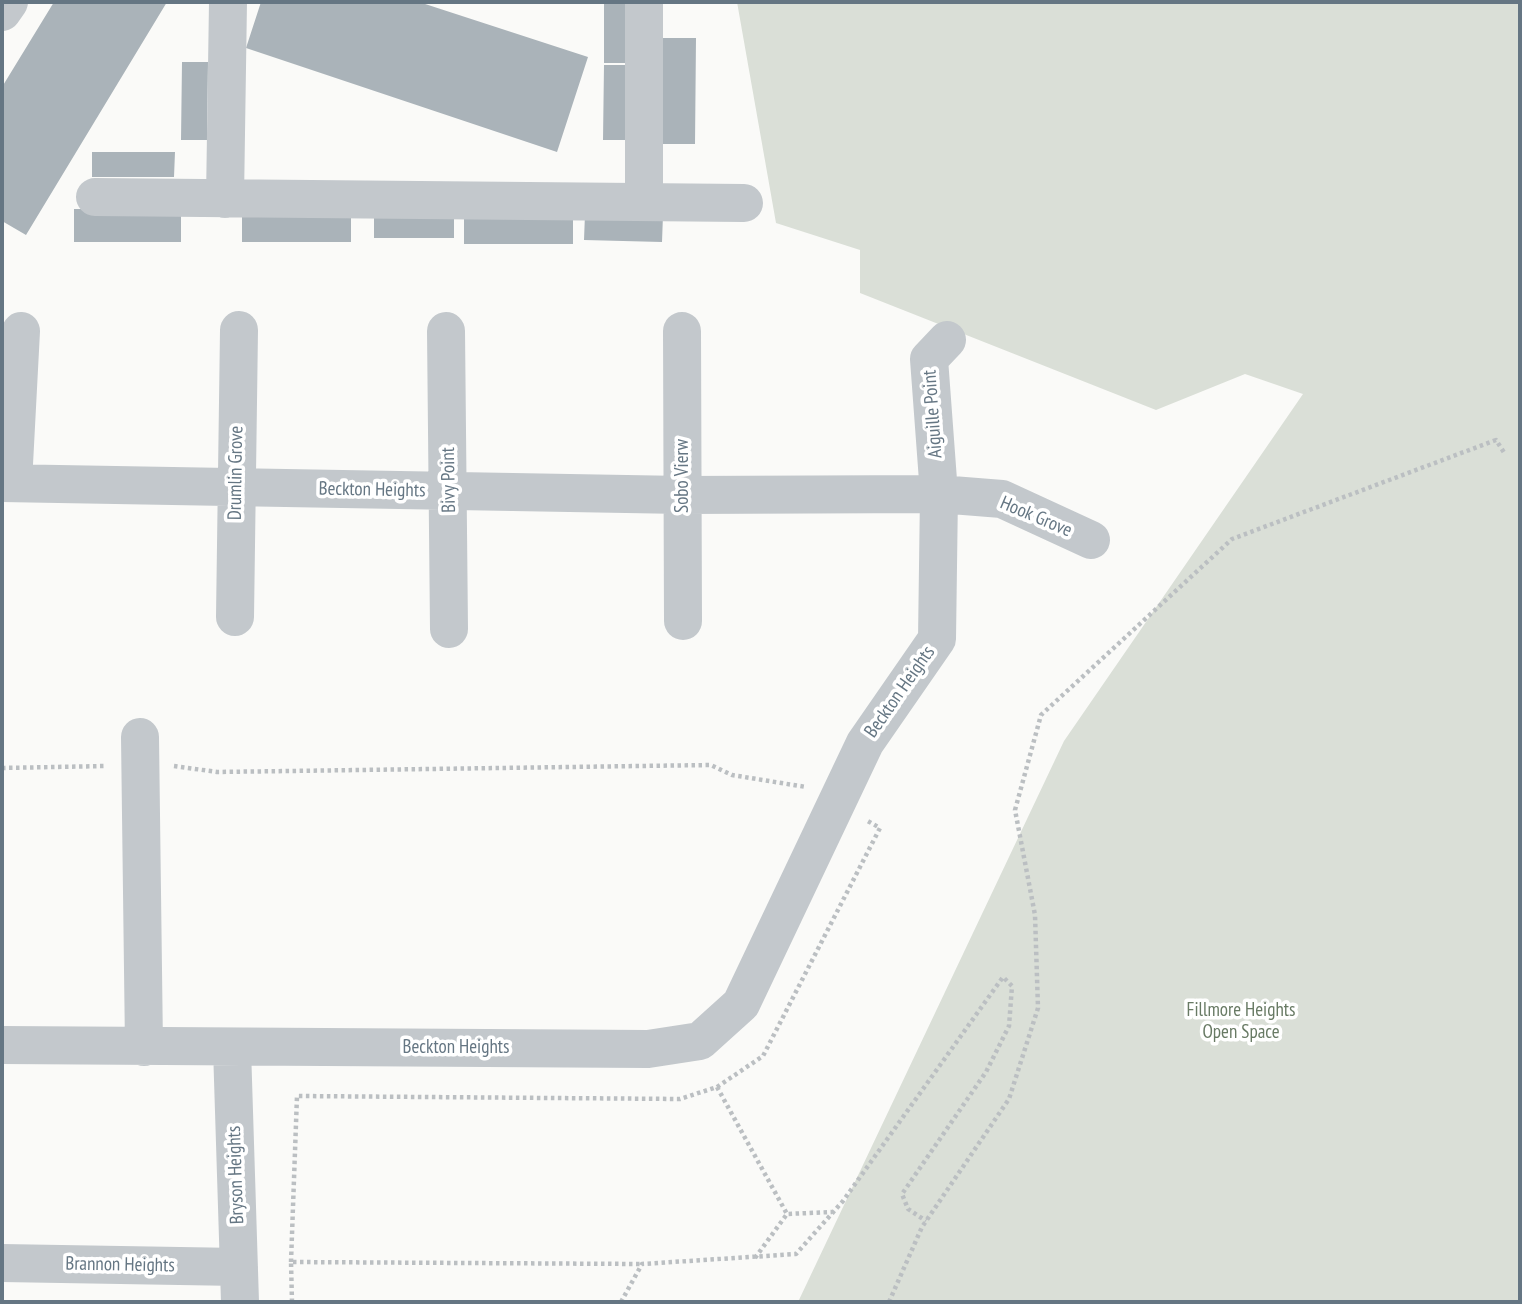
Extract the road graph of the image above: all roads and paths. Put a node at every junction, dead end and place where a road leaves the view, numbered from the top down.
1 (9, 2) edge
2 (228, 2) edge
3 (644, 2) edge
4 (2, 12) edge
5 (94, 197) dead end
6 (225, 199) junction
7 (644, 202) junction
8 (744, 203) dead end
9 (239, 330) dead end
10 (21, 331) dead end
11 (446, 331) dead end
12 (682, 331) dead end
13 (947, 340) dead end
14 (1505, 454) dead end
15 (7, 483) edge
16 (236, 487) junction
17 (449, 492) junction
18 (939, 494) junction
19 (683, 495) junction
20 (1091, 540) dead end
21 (234, 617) dead end
22 (682, 621) dead end
23 (449, 629) dead end
24 (140, 751) junction
25 (2, 768) edge
26 (836, 803) junction
27 (2, 1045) edge
28 (144, 1047) junction
29 (232, 1048) junction
30 (717, 1087) junction
31 (834, 1212) junction
32 (787, 1214) junction
33 (926, 1221) junction
34 (755, 1259) junction
35 (291, 1262) junction
36 (2, 1264) edge
37 (642, 1264) junction
38 (239, 1285) edge
39 (292, 1302) edge
40 (621, 1302) edge
41 (890, 1302) edge

1 - 4 lane
2 - 6 lane
3 - 7 lane
5 - 6 lane
6 - 7 lane
7 - 8 lane
9 - 16 lane, Drumlin Grove
10 - 15 lane
11 - 17 lane, Bivy Point
12 - 19 lane, Sobo Vierw
13 - 18 lane, Aiguille Point
14 - 33 path
15 - 16 lane, Beckton Heights
16 - 17 lane, Beckton Heights
16 - 21 lane, Drumlin Grove
17 - 19 lane, Beckton Heights
17 - 23 lane, Bivy Point
18 - 19 lane, Beckton Heights
18 - 20 lane, Hook Grove
18 - 26 lane, Beckton Heights
19 - 22 lane, Sobo Vierw
24 - 25 path
24 - 26 path
24 - 28 lane
26 - 29 lane, Beckton Heights
26 - 30 path
27 - 28 lane, Beckton Heights
28 - 29 lane, Beckton Heights
29 - 38 lane, Bryson Heights
30 - 32 path
30 - 35 path
31 - 32 path
31 - 33 path
31 - 34 path
32 - 34 path
33 - 41 path
34 - 37 path
35 - 37 path
35 - 39 path
36 - 38 lane, Brannon Heights
37 - 40 path

